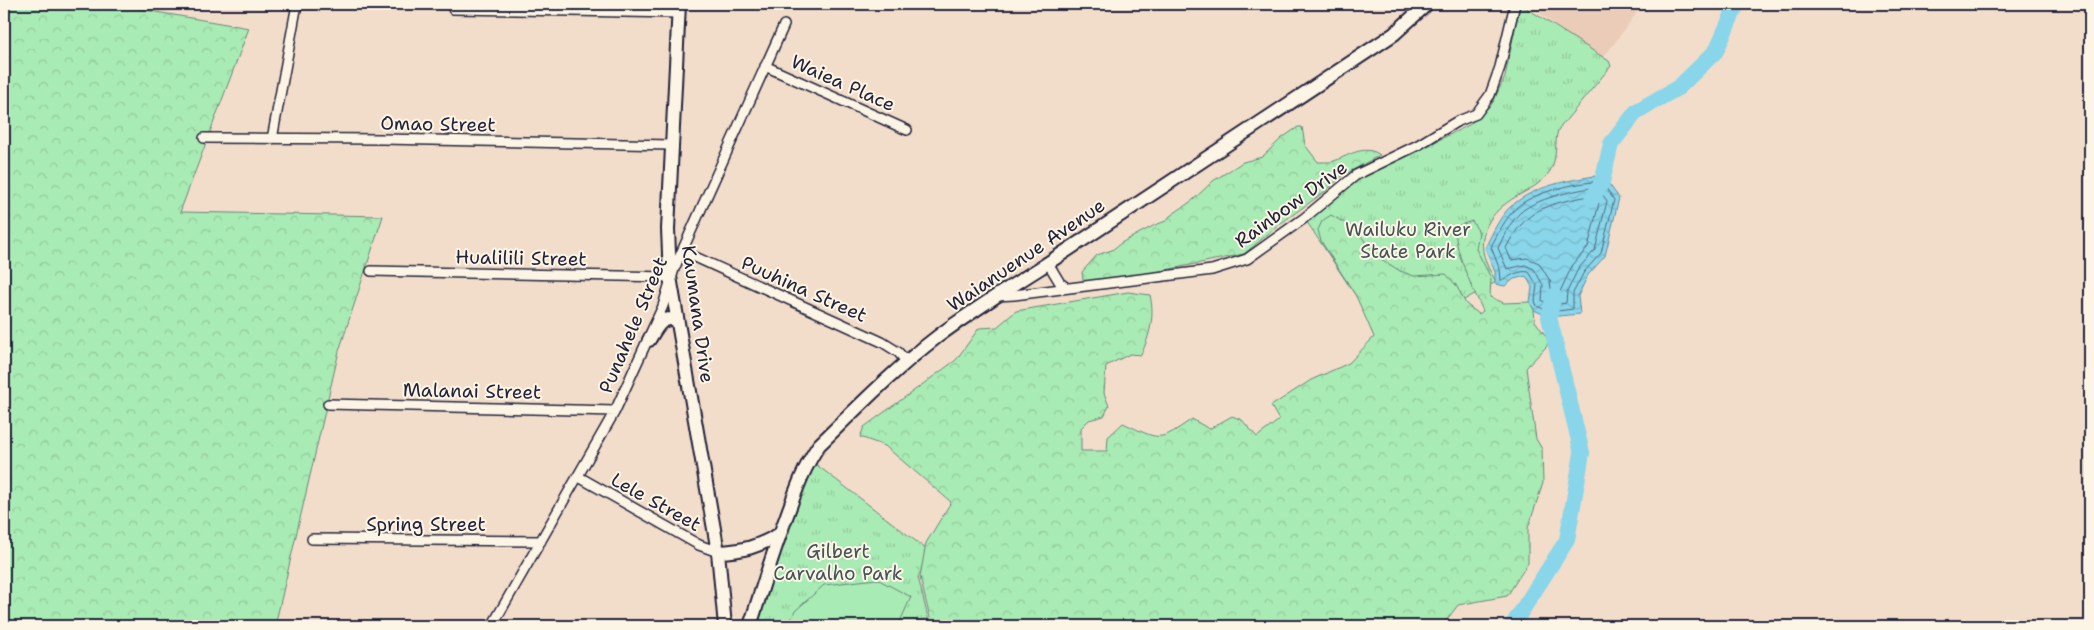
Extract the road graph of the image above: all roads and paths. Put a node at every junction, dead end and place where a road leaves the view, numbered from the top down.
1 (297, 4) edge
2 (1427, 4) edge
3 (1514, 4) edge
4 (679, 9) edge
5 (453, 10) dead end
6 (784, 25) dead end
7 (765, 66) junction
8 (907, 130) dead end
9 (204, 138) dead end
10 (272, 139) junction
11 (671, 145) junction
12 (682, 252) junction
13 (1048, 263) junction
14 (371, 271) dead end
15 (670, 277) junction
16 (1067, 288) junction
17 (995, 296) junction
18 (677, 320) junction
19 (648, 340) junction
20 (908, 362) junction
21 (328, 404) dead end
22 (615, 411) junction
23 (579, 477) junction
24 (780, 534) junction
25 (312, 539) dead end
26 (541, 541) junction
27 (718, 552) junction
28 (492, 626) edge
29 (724, 626) edge
30 (750, 626) edge

1 - 10 street
2 - 13 street, Waianuenue Avenue
3 - 16 street, Rainbow Drive
4 - 5 street
4 - 11 street, Kaumana Drive
6 - 7 street, Punahele Street
7 - 8 street, Waiea Place
7 - 12 street, Punahele Street
9 - 10 street, Omao Street
10 - 11 street, Omao Street
11 - 15 street, Kaumana Drive
12 - 15 street, Punahele Street
12 - 20 street, Puuhina Street
13 - 16 street
13 - 17 street, Waianuenue Avenue
14 - 15 street, Hualilili Street
15 - 18 street, Kaumana Drive
15 - 19 street, Punahele Street
16 - 17 street, Rainbow Drive
17 - 20 street, Waianuenue Avenue
18 - 19 street
18 - 27 street, Kaumana Drive
19 - 22 street, Punahele Street
20 - 24 street, Waianuenue Avenue
21 - 22 street, Malanai Street
22 - 23 street, Punahele Street
23 - 26 street, Punahele Street
23 - 27 street, Lele Street
24 - 27 street
24 - 30 street, Waianuenue Avenue
25 - 26 street, Spring Street
26 - 28 street, Punahele Street
27 - 29 street, Kaumana Drive

